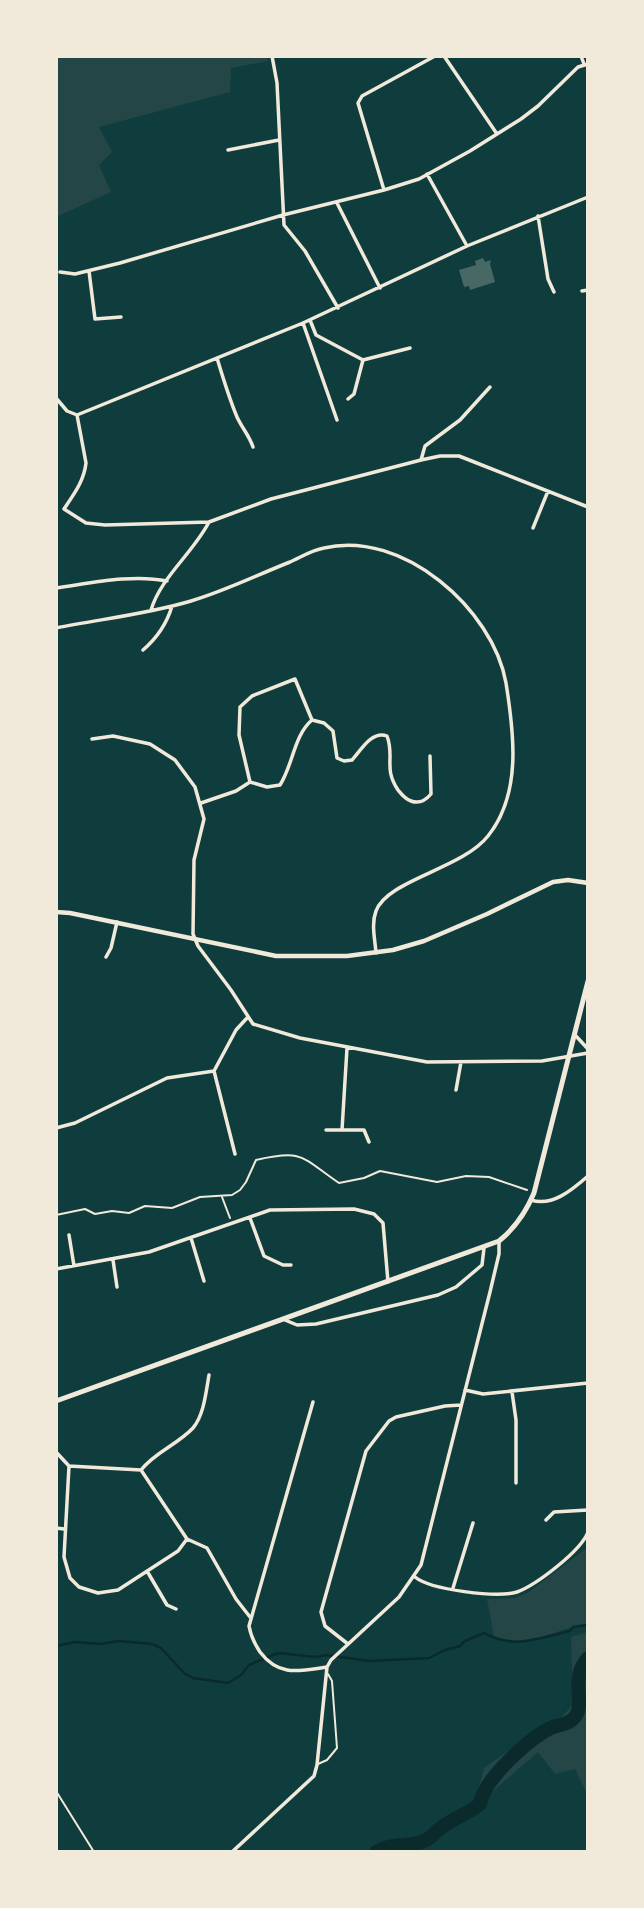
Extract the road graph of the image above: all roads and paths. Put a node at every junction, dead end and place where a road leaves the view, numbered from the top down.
1 (272, 56) edge
2 (435, 56) edge
3 (444, 56) edge
4 (582, 56) edge
5 (586, 64) edge
6 (496, 134) junction
7 (279, 140) junction
8 (228, 150) dead end
9 (427, 174) junction
10 (384, 190) junction
11 (588, 197) edge
12 (337, 203) junction
13 (283, 215) junction
14 (538, 216) junction
15 (467, 246) junction
16 (89, 271) junction
17 (60, 272) dead end
18 (380, 288) junction
19 (588, 290) edge
20 (582, 291) dead end
21 (554, 292) dead end
22 (338, 308) junction
23 (121, 317) dead end
24 (310, 320) junction
25 (303, 323) junction
26 (410, 348) dead end
27 (217, 358) junction
28 (363, 360) junction
29 (490, 387) dead end
30 (56, 398) edge
31 (348, 398) dead end
32 (77, 415) junction
33 (337, 420) dead end
34 (253, 447) dead end
35 (421, 460) junction
36 (548, 491) junction
37 (588, 507) edge
38 (209, 522) junction
39 (533, 528) dead end
40 (167, 580) junction
41 (56, 588) edge
42 (172, 606) junction
43 (151, 610) junction
44 (56, 628) edge
45 (143, 650) dead end
46 (312, 720) junction
47 (92, 739) dead end
48 (430, 756) dead end
49 (250, 782) junction
50 (201, 803) junction
51 (588, 884) edge
52 (56, 912) edge
53 (117, 922) junction
54 (194, 939) junction
55 (376, 953) junction
56 (106, 957) dead end
57 (588, 981) edge
58 (247, 1017) junction
59 (575, 1035) junction
60 (347, 1048) junction
61 (588, 1051) edge
62 (570, 1057) junction
63 (461, 1062) junction
64 (214, 1071) junction
65 (456, 1090) dead end
66 (56, 1128) edge
67 (326, 1130) dead end
68 (342, 1130) junction
69 (369, 1142) dead end
70 (235, 1154) dead end
71 (588, 1177) edge
72 (222, 1196) junction
73 (533, 1197) junction
74 (56, 1215) edge
75 (250, 1218) junction
76 (232, 1224) junction
77 (69, 1236) dead end
78 (191, 1238) junction
79 (499, 1241) junction
80 (484, 1248) junction
81 (113, 1260) junction
82 (291, 1265) dead end
83 (74, 1266) junction
84 (56, 1269) edge
85 (204, 1281) dead end
86 (388, 1282) junction
87 (117, 1287) dead end
88 (284, 1319) junction
89 (209, 1375) dead end
90 (588, 1383) edge
91 (465, 1390) junction
92 (512, 1392) junction
93 (56, 1401) edge
94 (313, 1402) dead end
95 (461, 1405) junction
96 (56, 1452) edge
97 (69, 1466) junction
98 (141, 1471) junction
99 (516, 1483) dead end
100 (588, 1510) edge
101 (546, 1520) dead end
102 (473, 1522) dead end
103 (56, 1528) edge
104 (64, 1528) junction
105 (588, 1532) edge
106 (187, 1539) junction
107 (147, 1571) junction
108 (415, 1577) junction
109 (453, 1588) junction
110 (176, 1609) dead end
111 (250, 1617) junction
112 (348, 1644) junction
113 (327, 1667) junction
114 (328, 1674) junction
115 (317, 1765) junction
116 (56, 1791) edge
117 (93, 1852) edge
118 (232, 1852) edge

1 - 7 street
2 - 10 street
3 - 6 street
4 - 5 street
5 - 6 street
6 - 9 street
7 - 8 street
7 - 13 street
9 - 10 street
9 - 15 street
10 - 12 street
11 - 14 street
12 - 13 street
12 - 18 street
13 - 16 street
13 - 22 street
14 - 15 street
14 - 21 street
15 - 18 street
16 - 17 street
16 - 23 street
18 - 22 street
19 - 20 street
22 - 24 street
24 - 25 street
24 - 28 street
25 - 27 street
25 - 33 street
26 - 28 street
27 - 32 street
27 - 34 street
28 - 31 street
29 - 35 street
30 - 32 street
32 - 38 street
35 - 36 street
35 - 38 street
36 - 37 street
36 - 39 street
38 - 40 street
40 - 41 street
40 - 43 street
42 - 43 street
42 - 45 street
42 - 55 street
43 - 44 street
46 - 48 street
46 - 49 street
46 - 49 street
47 - 50 street
49 - 50 street
50 - 54 street
51 - 55 street
52 - 53 street
53 - 54 street
53 - 56 street
54 - 55 street
54 - 58 street
57 - 59 main road
58 - 60 street
58 - 64 street
59 - 61 street
59 - 62 main road
60 - 63 street
60 - 68 street
61 - 62 street
62 - 63 street
62 - 73 main road
63 - 65 street
64 - 66 street
64 - 70 street
67 - 68 street
68 - 69 street
71 - 73 street
72 - 73 path
72 - 74 path
72 - 76 path
73 - 79 main road
75 - 76 street
75 - 82 street
75 - 86 street
76 - 78 street
77 - 83 street
78 - 81 street
78 - 85 street
79 - 80 main road
79 - 91 street
80 - 86 main road
80 - 88 street
81 - 83 street
81 - 87 street
83 - 84 street
86 - 88 main road
88 - 93 main road
89 - 98 street
90 - 92 street
91 - 92 street
91 - 95 street
92 - 99 street
94 - 111 street
95 - 108 street
95 - 112 street
96 - 97 street
97 - 98 street
97 - 104 street
98 - 106 street
100 - 101 street
102 - 109 street
103 - 104 street
104 - 107 street
105 - 109 street
106 - 107 street
106 - 111 street
107 - 110 street
108 - 109 street
108 - 112 street
111 - 113 street
112 - 113 street
113 - 114 street
114 - 115 street
114 - 115 lane
115 - 118 street
116 - 117 path

